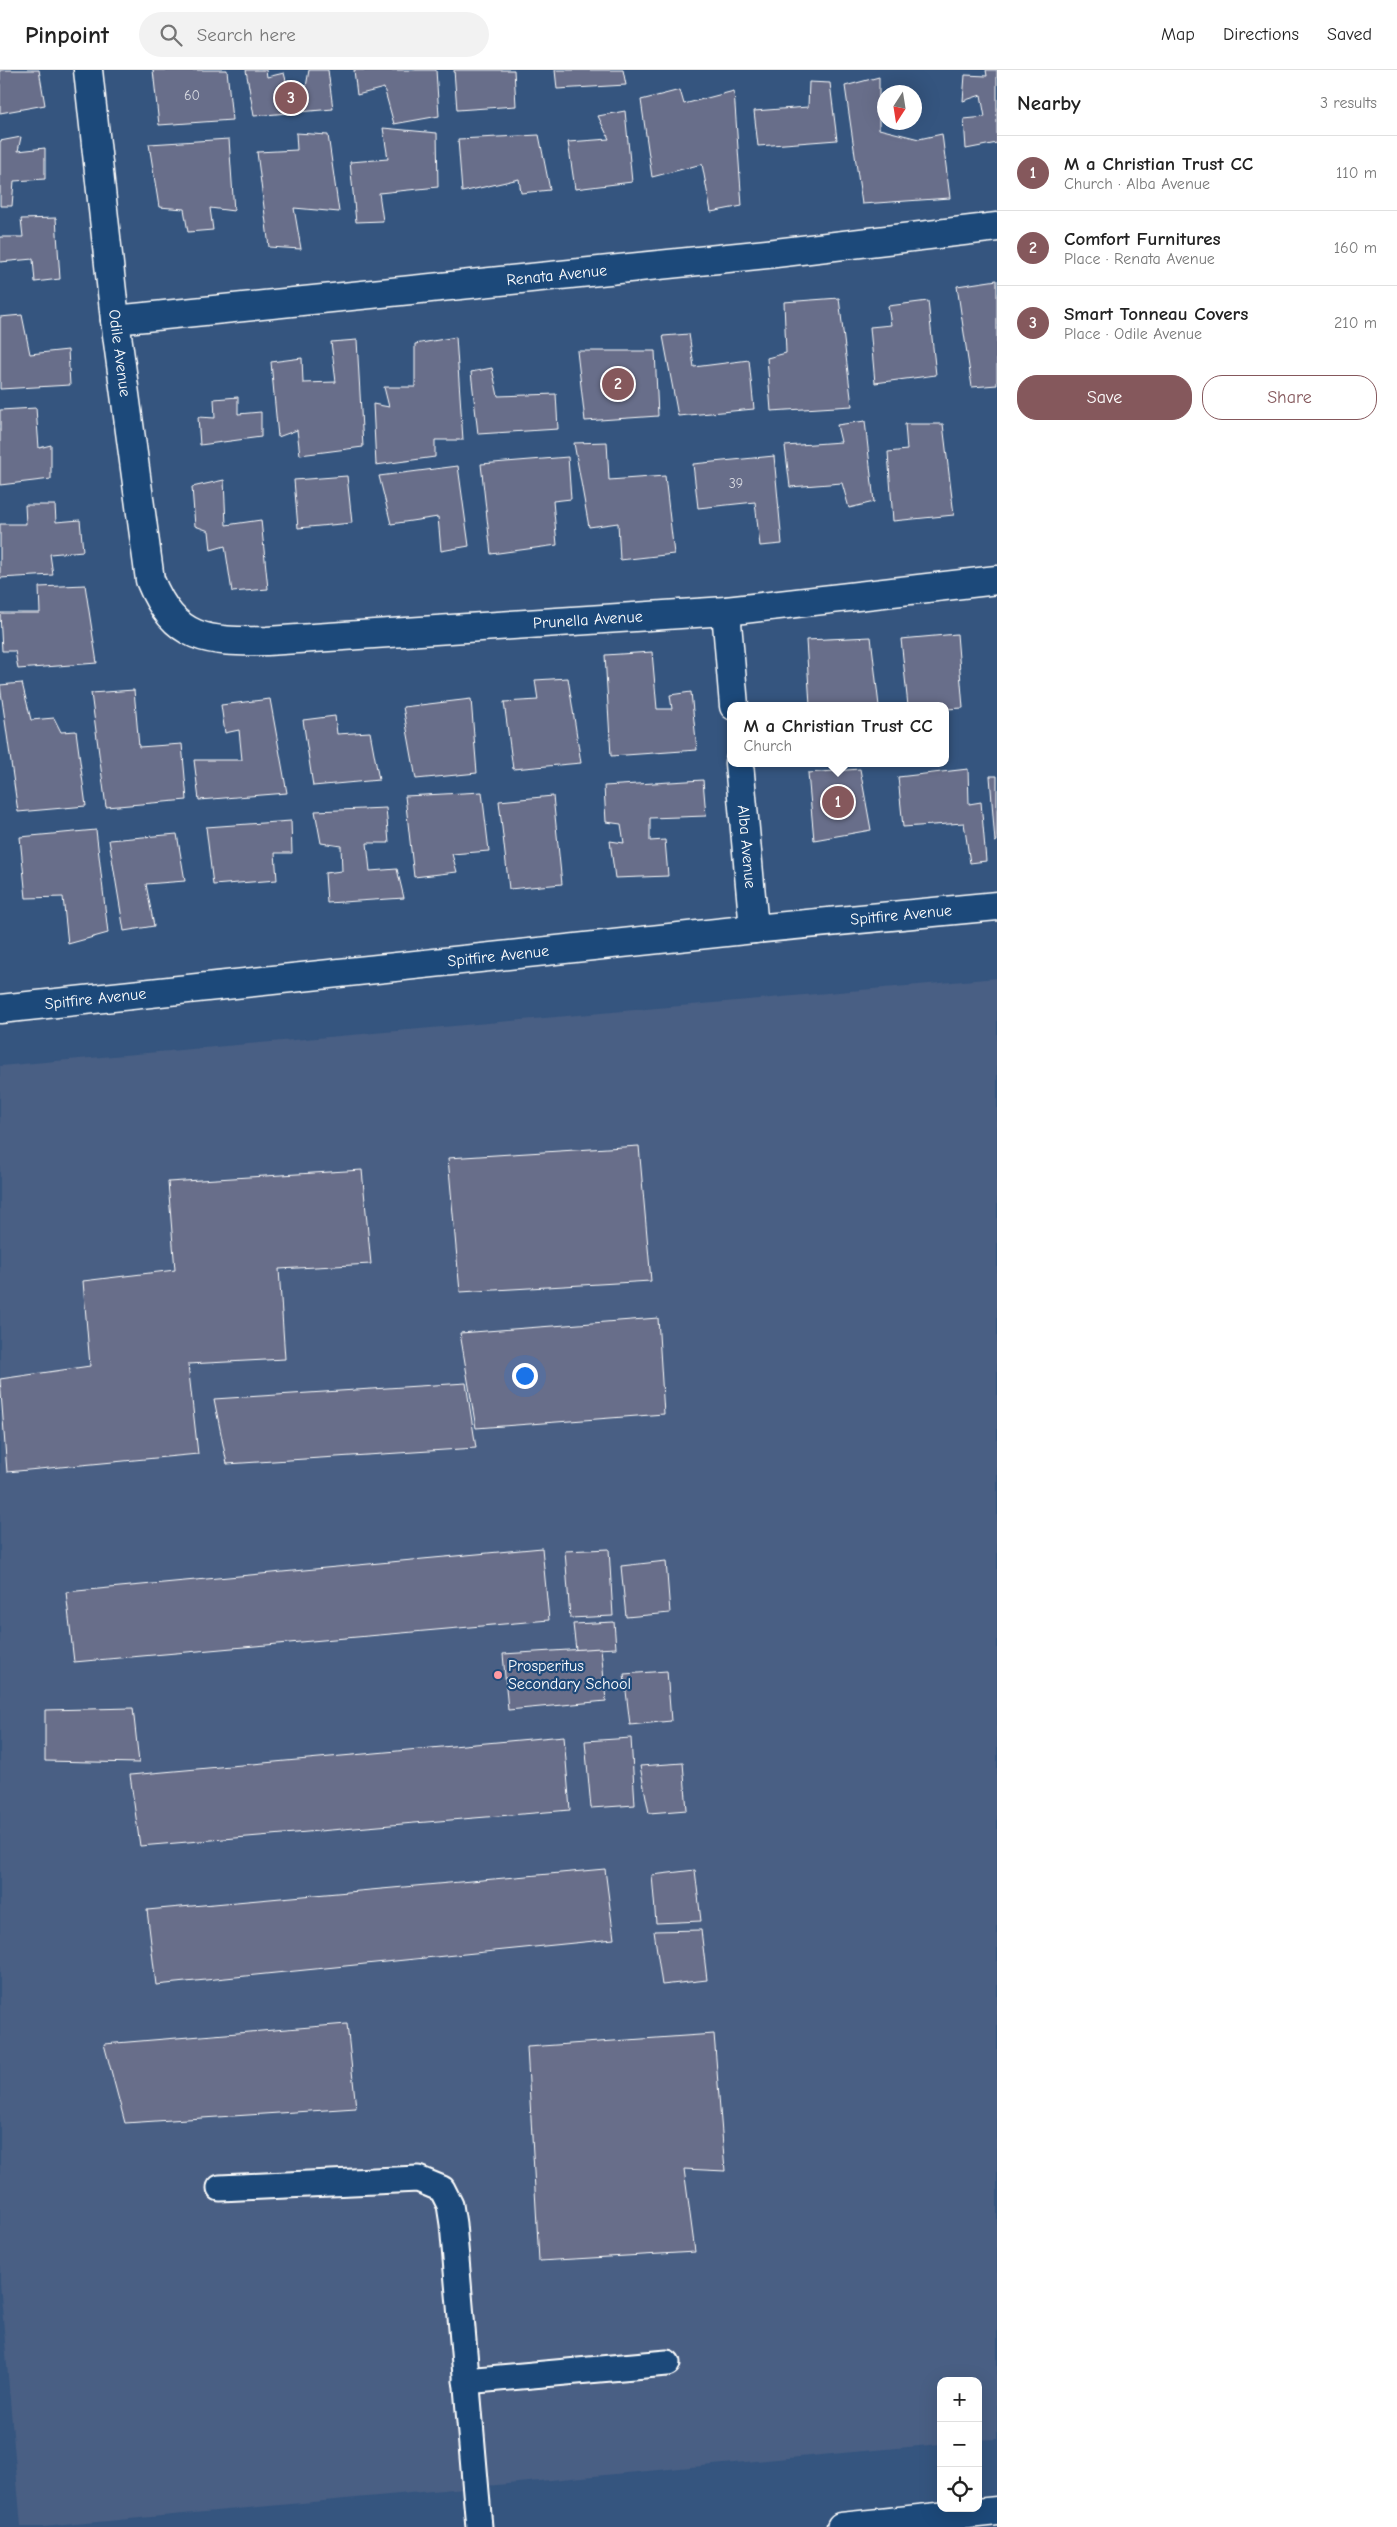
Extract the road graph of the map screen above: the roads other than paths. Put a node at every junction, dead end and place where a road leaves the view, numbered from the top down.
1 (88, 70) edge
2 (997, 227) edge
3 (114, 320) junction
4 (997, 580) edge
5 (726, 611) junction
6 (180, 624) joint
7 (734, 702) edge
8 (739, 767) edge
9 (997, 906) edge
10 (754, 929) junction
11 (0, 1009) edge
12 (220, 2188) dead end
13 (668, 2363) dead end
14 (466, 2381) junction
15 (997, 2512) edge
16 (479, 2527) edge
17 (841, 2527) edge

1 - 3 street, Odile Avenue
2 - 3 street, Renata Avenue
3 - 6 street, Odile Avenue
4 - 5 street, Prunella Avenue
5 - 6 street, Prunella Avenue
5 - 7 street
8 - 10 street, Alba Avenue
9 - 10 street, Spitfire Avenue
10 - 11 street, Spitfire Avenue
12 - 14 lane
13 - 14 lane
14 - 16 lane
15 - 17 street

